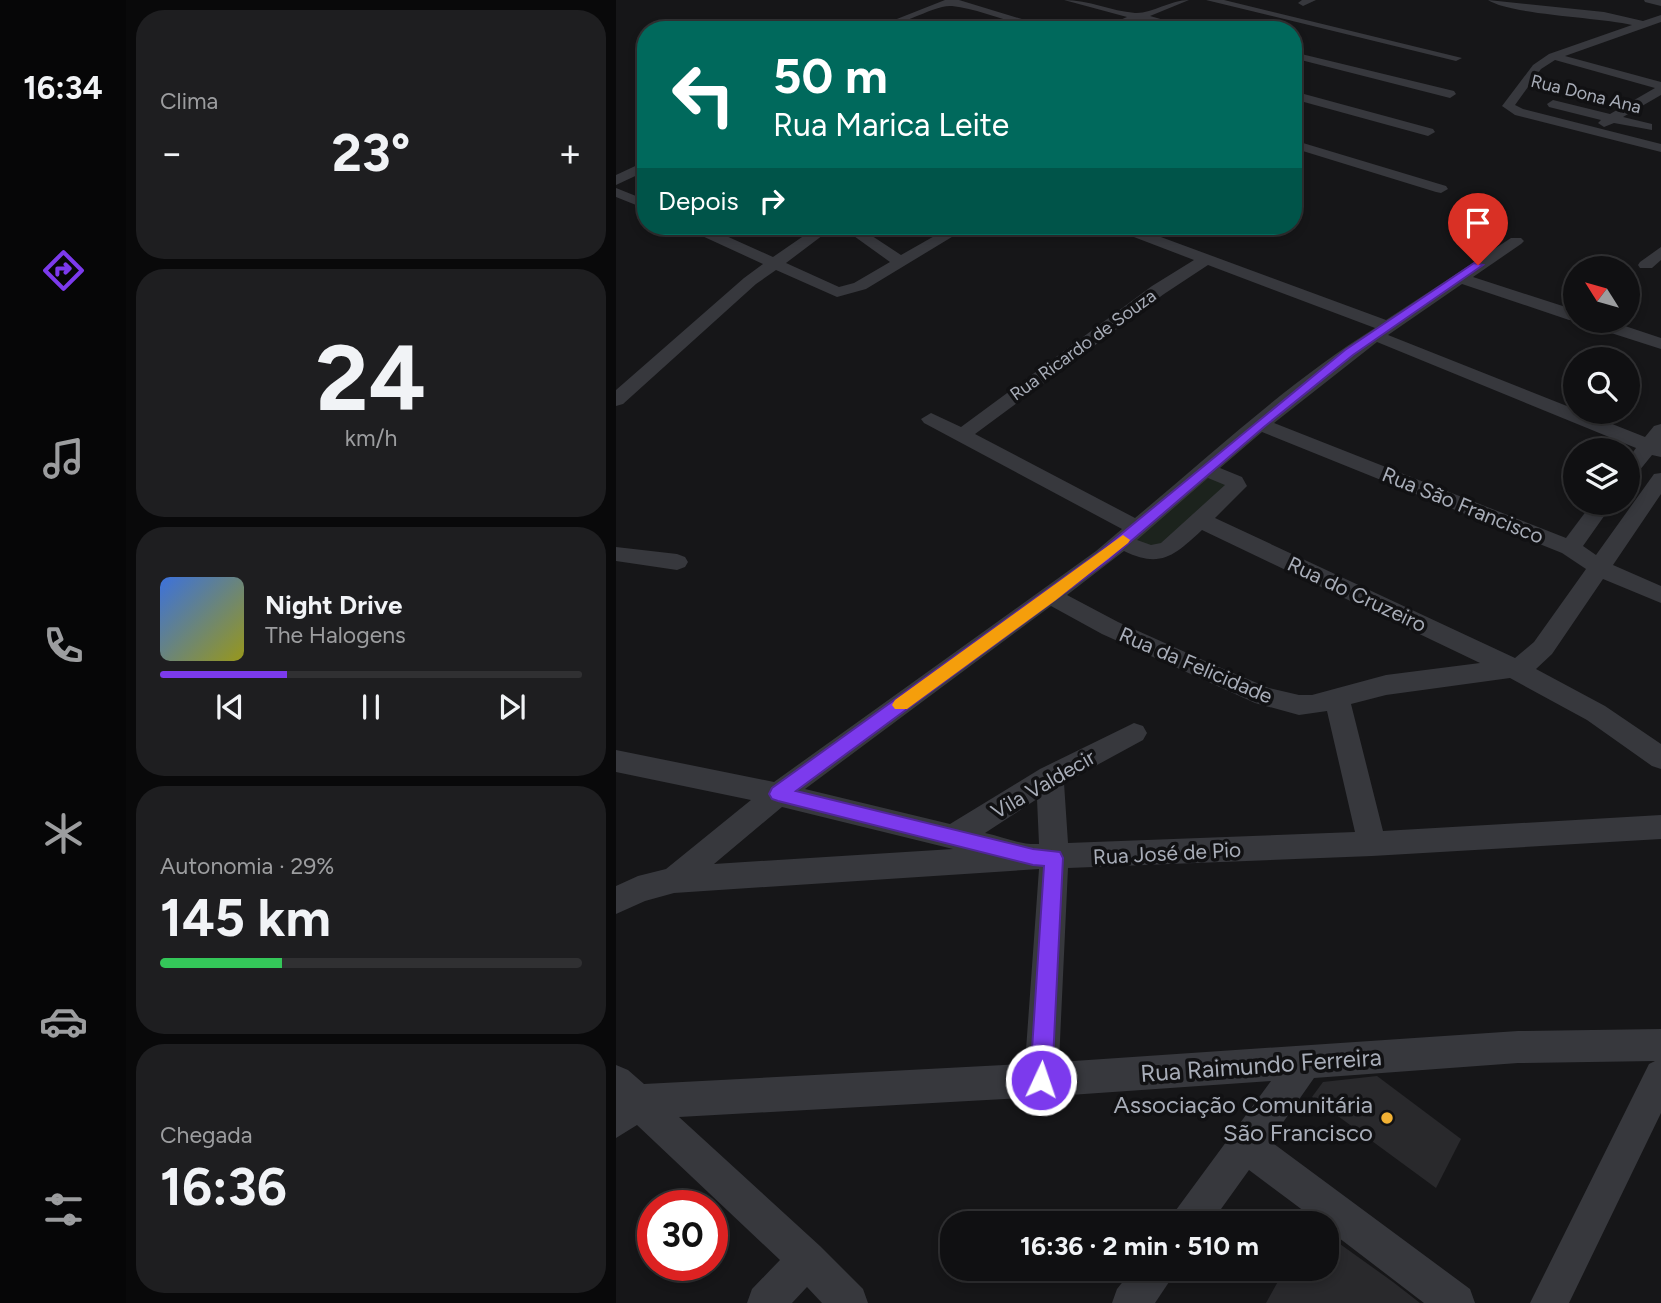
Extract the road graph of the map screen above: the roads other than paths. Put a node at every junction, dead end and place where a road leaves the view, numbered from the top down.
1 (1069, 0) edge
2 (1184, 0) edge
3 (1211, 0) edge
4 (1493, 0) edge
5 (1649, 0) edge
6 (951, 1) edge
7 (918, 2) dead end
8 (1507, 2) edge
9 (1661, 3) edge
10 (937, 6) junction
11 (1139, 16) junction
12 (1661, 18) edge
13 (896, 21) edge
14 (1021, 21) edge
15 (1126, 21) edge
16 (1159, 21) edge
17 (1300, 21) edge
18 (1302, 22) edge
19 (1645, 24) junction
20 (1661, 28) edge
21 (1553, 56) junction
22 (1302, 57) edge
23 (1456, 58) dead end
24 (1661, 88) edge
25 (1450, 94) dead end
26 (1302, 97) edge
27 (1524, 100) junction
28 (1612, 118) junction
29 (1592, 131) junction
30 (1428, 132) dead end
31 (1630, 140) junction
32 (1302, 147) edge
33 (1661, 148) edge
34 (637, 170) edge
35 (616, 181) edge
36 (1441, 188) dead end
37 (616, 192) edge
38 (637, 201) edge
39 (712, 235) edge
40 (815, 235) edge
41 (860, 235) edge
42 (947, 235) edge
43 (1142, 235) edge
44 (1516, 241) dead end
45 (1207, 259) junction
46 (901, 262) junction
47 (776, 263) junction
48 (1459, 278) junction
49 (1563, 312) edge
50 (1380, 330) junction
51 (1628, 333) edge
52 (1661, 344) edge
53 (616, 400) edge
54 (931, 419) dead end
55 (1260, 424) junction
56 (962, 435) junction
57 (1657, 442) edge
58 (1640, 460) edge
59 (1206, 470) junction
60 (1661, 478) edge
61 (1594, 515) edge
62 (1200, 520) junction
63 (1129, 535) junction
64 (1570, 548) junction
65 (616, 554) edge
66 (677, 562) dead end
67 (1600, 568) junction
68 (1661, 595) edge
69 (1051, 596) junction
70 (1513, 668) junction
71 (1337, 698) junction
72 (1134, 733) dead end
73 (1661, 758) edge
74 (616, 761) edge
75 (1050, 777) junction
76 (778, 794) junction
77 (1661, 827) edge
78 (954, 837) junction
79 (1372, 844) junction
80 (1043, 857) junction
81 (674, 880) junction
82 (616, 901) edge
83 (1661, 1045) edge
84 (1306, 1061) junction
85 (1661, 1076) edge
86 (1041, 1080) junction
87 (623, 1102) edge
88 (1246, 1145) junction
89 (1198, 1211) edge
90 (807, 1259) junction
91 (1147, 1281) edge
92 (766, 1303) edge
93 (849, 1303) edge
94 (1131, 1303) edge
95 (1456, 1303) edge
96 (1549, 1303) edge

1 - 11 street
2 - 11 street
3 - 17 street
4 - 8 street
5 - 9 street
6 - 10 street
6 - 14 street
7 - 10 street
8 - 19 street
10 - 13 street
11 - 15 street
11 - 16 street
12 - 19 street
18 - 23 street
19 - 20 street
19 - 21 street
21 - 24 street
21 - 27 street
22 - 25 street
24 - 28 street
26 - 30 street
27 - 28 street, Rua Dona Ana
27 - 29 street
28 - 29 street
28 - 31 street, Rua Dona Ana
29 - 31 street
31 - 33 street
32 - 36 street
34 - 35 street
37 - 38 street
39 - 47 street
40 - 47 street
41 - 46 street
42 - 46 street
43 - 45 street
44 - 48 street
45 - 50 street
45 - 56 street, Rua Ricardo de Souza
46 - 47 street
47 - 53 street
48 - 49 street
48 - 50 street
50 - 55 street
50 - 57 street
51 - 52 street
54 - 56 street
55 - 59 street
55 - 64 street, Rua São Francisco
56 - 63 street
57 - 58 street
59 - 62 street
59 - 63 street
60 - 67 street
61 - 64 street
62 - 63 street
62 - 70 street, Rua do Cruzeiro
63 - 69 street
64 - 67 street, Rua São Francisco
65 - 66 street
67 - 68 street, Rua São Francisco
67 - 70 street
69 - 71 street, Rua da Felicidade
69 - 76 street
70 - 71 street, Rua da Felicidade
70 - 73 street, Rua do Cruzeiro
71 - 79 street
72 - 75 street, Vila Valdecir
74 - 76 street
75 - 78 street, Vila Valdecir
75 - 80 street
76 - 78 street
76 - 81 street
77 - 79 street, Rua José de Pio
78 - 80 street
79 - 80 street, Rua José de Pio
80 - 81 street, Rua José de Pio
80 - 86 street
81 - 82 street, Rua José de Pio
83 - 84 street, Rua Raimundo Ferreira
84 - 86 street, Rua Raimundo Ferreira
84 - 88 street
85 - 96 street
86 - 87 street, Rua Raimundo Ferreira
87 - 90 street
88 - 89 street
88 - 95 street
90 - 92 street
90 - 93 street
91 - 94 street

